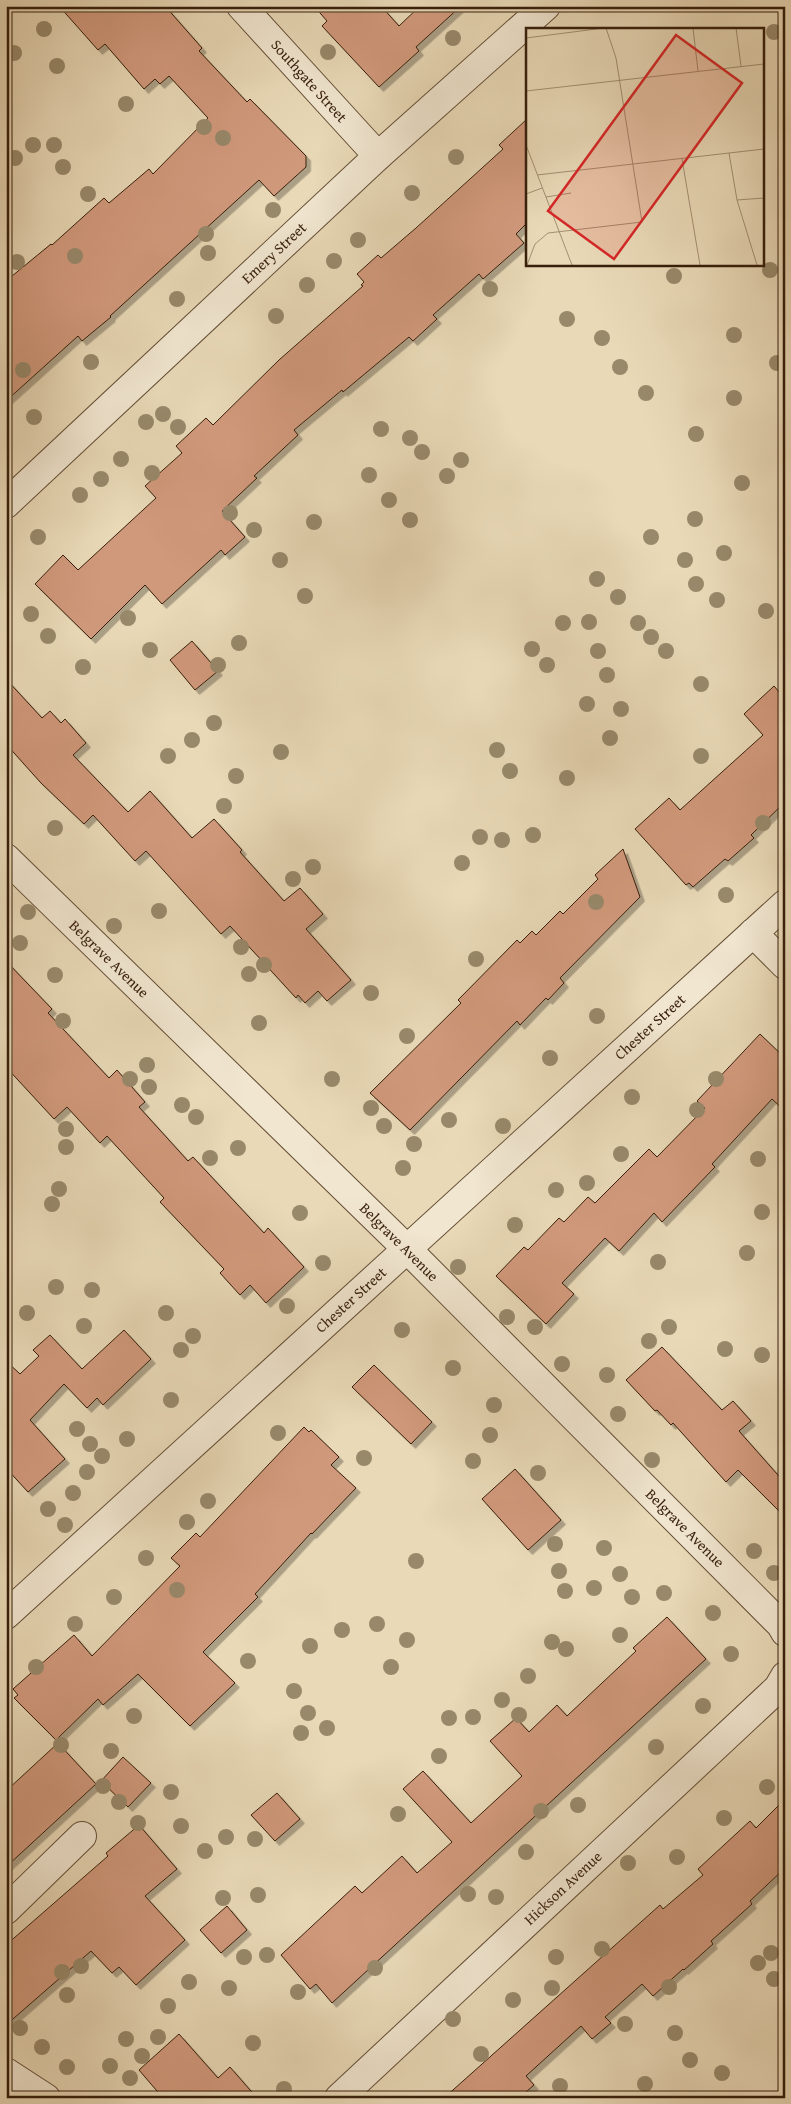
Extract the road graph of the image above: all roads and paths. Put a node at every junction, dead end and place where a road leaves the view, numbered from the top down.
1 (241, 6) edge
2 (546, 6) edge
3 (378, 156) junction
4 (6, 504) edge
5 (6, 858) edge
6 (785, 904) edge
7 (753, 934) junction
8 (785, 965) edge
9 (407, 1249) junction
10 (6, 1615) edge
11 (785, 1632) edge
12 (785, 1676) edge
13 (82, 1836) dead end
14 (6, 1910) edge
15 (6, 2072) edge
16 (46, 2098) edge
17 (339, 2098) edge

1 - 3 street, Southgate Street
2 - 3 street, Emery Street
3 - 4 street, Emery Street
5 - 9 street, Belgrave Avenue
6 - 7 street, Chester Street
7 - 8 street
7 - 9 street, Chester Street
9 - 10 street, Chester Street
9 - 11 street, Belgrave Avenue
12 - 17 street, Hickson Avenue
13 - 14 street
15 - 16 street

